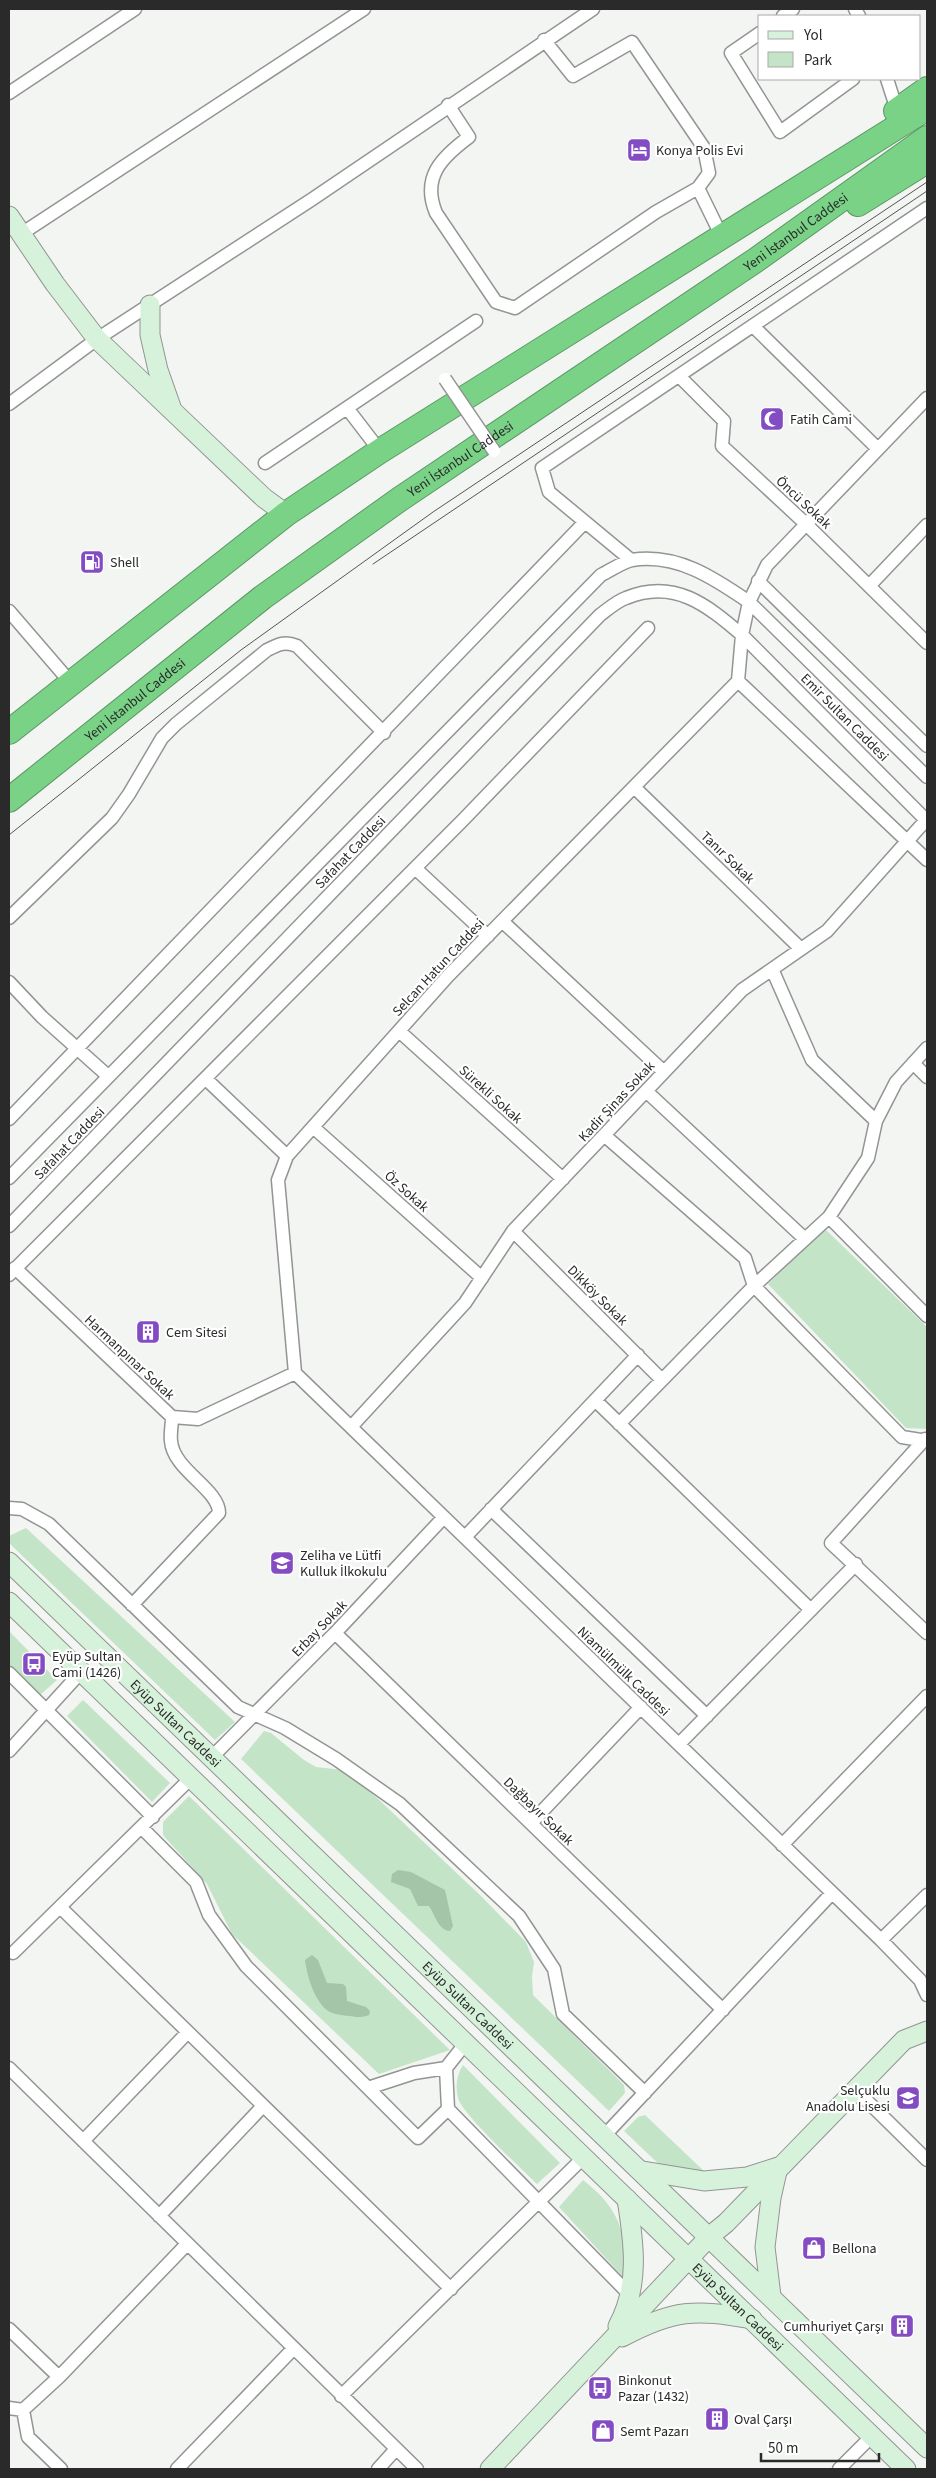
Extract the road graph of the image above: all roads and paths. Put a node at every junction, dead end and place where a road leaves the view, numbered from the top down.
1 (135, 9) edge
2 (364, 9) edge
3 (593, 9) edge
4 (758, 34) edge
5 (544, 40) junction
6 (852, 80) edge
7 (887, 80) edge
8 (927, 89) edge
9 (9, 93) edge
10 (448, 105) junction
11 (927, 108) edge
12 (897, 110) junction
13 (927, 138) edge
14 (927, 160) edge
15 (824, 174) junction
16 (698, 188) junction
17 (926, 211) edge
18 (9, 216) edge
19 (21, 234) junction
20 (722, 237) junction
21 (756, 260) junction
22 (150, 305) junction
23 (476, 322) dead end
24 (753, 326) junction
25 (97, 339) junction
26 (678, 376) junction
27 (445, 379) dead end
28 (927, 398) edge
29 (9, 404) edge
30 (348, 408) junction
31 (172, 410) junction
32 (878, 449) junction
33 (380, 451) junction
34 (494, 451) dead end
35 (265, 463) dead end
36 (286, 514) junction
37 (585, 522) junction
38 (806, 524) junction
39 (927, 525) edge
40 (631, 560) junction
41 (758, 580) junction
42 (869, 586) junction
43 (749, 602) junction
44 (9, 611) edge
45 (648, 628) dead end
46 (742, 635) junction
47 (927, 643) edge
48 (738, 682) junction
49 (71, 683) junction
50 (9, 732) edge
51 (384, 733) junction
52 (927, 746) edge
53 (927, 777) edge
54 (634, 787) junction
55 (9, 800) edge
56 (927, 820) edge
57 (908, 841) junction
58 (927, 860) edge
59 (415, 868) junction
60 (9, 918) edge
61 (502, 921) junction
62 (488, 936) junction
63 (801, 949) junction
64 (772, 969) junction
65 (9, 982) edge
66 (399, 1031) junction
67 (927, 1048) edge
68 (77, 1050) junction
69 (913, 1063) junction
70 (664, 1072) junction
71 (108, 1076) junction
72 (927, 1077) edge
73 (206, 1079) junction
74 (646, 1091) junction
75 (9, 1119) edge
76 (876, 1121) junction
77 (313, 1127) junction
78 (604, 1135) junction
79 (288, 1156) junction
80 (9, 1178) edge
81 (562, 1179) junction
82 (829, 1217) junction
83 (9, 1226) edge
84 (513, 1231) junction
85 (805, 1239) junction
86 (12, 1272) edge
87 (482, 1278) junction
88 (754, 1286) junction
89 (927, 1316) edge
90 (638, 1355) junction
91 (295, 1373) junction
92 (662, 1380) junction
93 (595, 1400) junction
94 (172, 1417) junction
95 (619, 1424) junction
96 (351, 1426) junction
97 (926, 1440) edge
98 (9, 1508) edge
99 (491, 1508) junction
100 (444, 1517) junction
101 (464, 1537) junction
102 (9, 1562) edge
103 (856, 1564) junction
104 (9, 1602) edge
105 (132, 1605) junction
106 (811, 1610) junction
107 (335, 1633) junction
108 (927, 1633) edge
109 (81, 1672) junction
110 (9, 1673) edge
111 (927, 1696) edge
112 (47, 1708) junction
113 (641, 1708) junction
114 (253, 1716) junction
115 (707, 1716) junction
116 (679, 1744) junction
117 (9, 1751) edge
118 (212, 1757) junction
119 (190, 1779) junction
120 (153, 1817) junction
121 (531, 1823) junction
122 (142, 1828) junction
123 (782, 1845) junction
124 (832, 1893) junction
125 (927, 1895) edge
126 (60, 1908) junction
127 (881, 1940) junction
128 (13, 1953) dead end
129 (927, 1995) edge
130 (723, 2010) junction
131 (927, 2031) edge
132 (188, 2032) junction
133 (465, 2044) junction
134 (9, 2068) edge
135 (446, 2068) junction
136 (368, 2088) junction
137 (855, 2089) junction
138 (645, 2093) junction
139 (263, 2106) junction
140 (448, 2110) junction
141 (605, 2135) junction
142 (83, 2141) junction
143 (584, 2157) junction
144 (927, 2160) edge
145 (778, 2167) junction
146 (642, 2171) junction
147 (627, 2199) junction
148 (538, 2203) junction
149 (159, 2216) junction
150 (710, 2236) junction
151 (187, 2244) junction
152 (689, 2258) junction
153 (451, 2289) junction
154 (630, 2295) junction
155 (771, 2296) junction
156 (752, 2319) junction
157 (9, 2329) edge
158 (608, 2345) junction
159 (293, 2349) junction
160 (59, 2377) junction
161 (341, 2396) junction
162 (9, 2408) edge
163 (23, 2410) junction
164 (872, 2436) junction
165 (927, 2448) edge
166 (396, 2449) junction
167 (61, 2469) edge
168 (177, 2469) edge
169 (378, 2469) edge
170 (417, 2469) edge
171 (490, 2469) edge
172 (839, 2469) edge
173 (906, 2469) edge

1 - 9 street
2 - 19 street
3 - 5 street
4 - 6 street
5 - 10 street
5 - 16 street
7 - 12 street
8 - 12 highway
10 - 16 street
10 - 22 street
11 - 15 highway, Yeni İstanbul Caddesi
12 - 15 highway
13 - 21 highway, Yeni İstanbul Caddesi
14 - 21 highway
15 - 20 highway, Yeni İstanbul Caddesi
16 - 20 street
17 - 24 street
18 - 19 main road
19 - 25 main road
20 - 33 highway, Yeni İstanbul Caddesi
21 - 55 highway, Yeni İstanbul Caddesi
22 - 25 street
22 - 31 main road
23 - 30 street
24 - 26 street
24 - 32 street
25 - 29 street
25 - 31 main road
26 - 37 street
26 - 38 street, Öncü Sokak
27 - 34 street, bridge
28 - 32 street
30 - 33 street
30 - 35 street
31 - 36 main road
32 - 38 street
33 - 36 highway, Yeni İstanbul Caddesi
36 - 49 highway, Yeni İstanbul Caddesi
37 - 40 street
37 - 51 street
38 - 41 street
38 - 42 street, Öncü Sokak
39 - 42 street
40 - 43 street, Safahat Caddesi
40 - 71 street, Safahat Caddesi
41 - 43 street
41 - 52 street
42 - 47 street, Öncü Sokak
43 - 46 street
43 - 53 street, Emir Sultan Caddesi
44 - 49 street
45 - 59 street
46 - 48 street
46 - 56 street, Emir Sultan Caddesi
46 - 83 street, Safahat Caddesi
48 - 54 street, Selcan Hatun Caddesi
48 - 57 street
49 - 50 highway, Yeni İstanbul Caddesi
51 - 60 street
51 - 68 street
54 - 61 street, Selcan Hatun Caddesi
54 - 63 street, Tanır Sokak
56 - 57 street, Kadir Şinas Sokak
57 - 58 street
57 - 63 street, Kadir Şinas Sokak
59 - 62 street
59 - 73 street
61 - 62 street, Selcan Hatun Caddesi
61 - 70 street
62 - 66 street, Selcan Hatun Caddesi
63 - 64 street, Kadir Şinas Sokak
64 - 70 street, Kadir Şinas Sokak
64 - 76 street
65 - 68 street
66 - 77 street, Selcan Hatun Caddesi
66 - 81 street, Sürekli Sokak
67 - 69 street
68 - 71 street
68 - 75 street
69 - 72 street
69 - 76 street
70 - 74 street, Kadir Şinas Sokak
71 - 80 street, Safahat Caddesi
73 - 79 street
73 - 86 street
74 - 78 street, Kadir Şinas Sokak
74 - 85 street
76 - 82 street
77 - 79 street, Selcan Hatun Caddesi
77 - 87 street, Öz Sokak
78 - 81 street, Kadir Şinas Sokak
78 - 88 street
79 - 91 street, Selcan Hatun Caddesi
81 - 84 street, Kadir Şinas Sokak
82 - 85 street
82 - 89 street
84 - 87 street, Kadir Şinas Sokak
84 - 90 street, Dikköy Sokak
85 - 88 street
86 - 94 street, Harmanpınar Sokak
87 - 96 street, Kadir Şinas Sokak
88 - 92 street
88 - 97 street
90 - 92 street, Dikköy Sokak
90 - 93 street
91 - 94 street, Harmanpınar Sokak
91 - 96 street, Niamülmülk Caddesi
92 - 95 street
93 - 95 street
93 - 99 street
94 - 105 street
95 - 106 street
96 - 100 street, Niamülmülk Caddesi
97 - 103 street
98 - 105 street
99 - 101 street
99 - 115 street
100 - 101 street, Niamülmülk Caddesi
100 - 107 street, Erbay Sokak
101 - 113 street, Niamülmülk Caddesi
102 - 118 main road, Eyüp Sultan Caddesi
103 - 106 street
103 - 108 street
104 - 109 main road, Eyüp Sultan Caddesi
105 - 114 street
106 - 115 street
107 - 114 street, Erbay Sokak
107 - 121 street, Dağbayır Sokak
109 - 112 street
109 - 119 main road, Eyüp Sultan Caddesi
110 - 112 street
111 - 123 street
112 - 117 street
112 - 120 street
113 - 116 street, Niamülmülk Caddesi
113 - 121 street
114 - 118 street, Erbay Sokak
114 - 138 street
115 - 116 street
116 - 123 street, Niamülmülk Caddesi
118 - 141 main road, Eyüp Sultan Caddesi
119 - 120 street
119 - 133 main road, Eyüp Sultan Caddesi
120 - 122 street
121 - 130 street, Dağbayır Sokak
122 - 126 street
122 - 136 street
123 - 124 street, Niamülmülk Caddesi
124 - 127 street, Niamülmülk Caddesi
124 - 130 street
125 - 127 street
126 - 128 street
126 - 132 street
127 - 129 street, Niamülmülk Caddesi
130 - 138 street
131 - 137 main road
132 - 139 street
132 - 142 street
133 - 135 street
133 - 143 main road, Eyüp Sultan Caddesi
134 - 142 street
135 - 136 street
135 - 140 street
136 - 140 street
137 - 144 street
137 - 145 main road
138 - 141 street
139 - 149 street
139 - 153 street
140 - 148 street
141 - 146 main road, Eyüp Sultan Caddesi
142 - 149 street
143 - 147 main road, Eyüp Sultan Caddesi
143 - 148 street
145 - 146 main road
145 - 150 main road
145 - 155 main road
146 - 150 main road, Eyüp Sultan Caddesi
147 - 152 main road, Eyüp Sultan Caddesi
147 - 154 main road
148 - 153 street
148 - 154 street
149 - 151 street
150 - 152 main road
150 - 155 main road, Eyüp Sultan Caddesi
151 - 159 street
151 - 160 street
152 - 156 main road, Eyüp Sultan Caddesi
152 - 158 main road
153 - 161 street
154 - 158 main road
155 - 165 main road, Eyüp Sultan Caddesi
156 - 158 main road
156 - 164 main road, Eyüp Sultan Caddesi
157 - 160 street
158 - 171 main road
159 - 161 street
159 - 168 street
160 - 163 street
161 - 166 street
162 - 163 street
163 - 167 street
164 - 172 street
164 - 173 main road, Eyüp Sultan Caddesi
166 - 169 street
166 - 170 street

